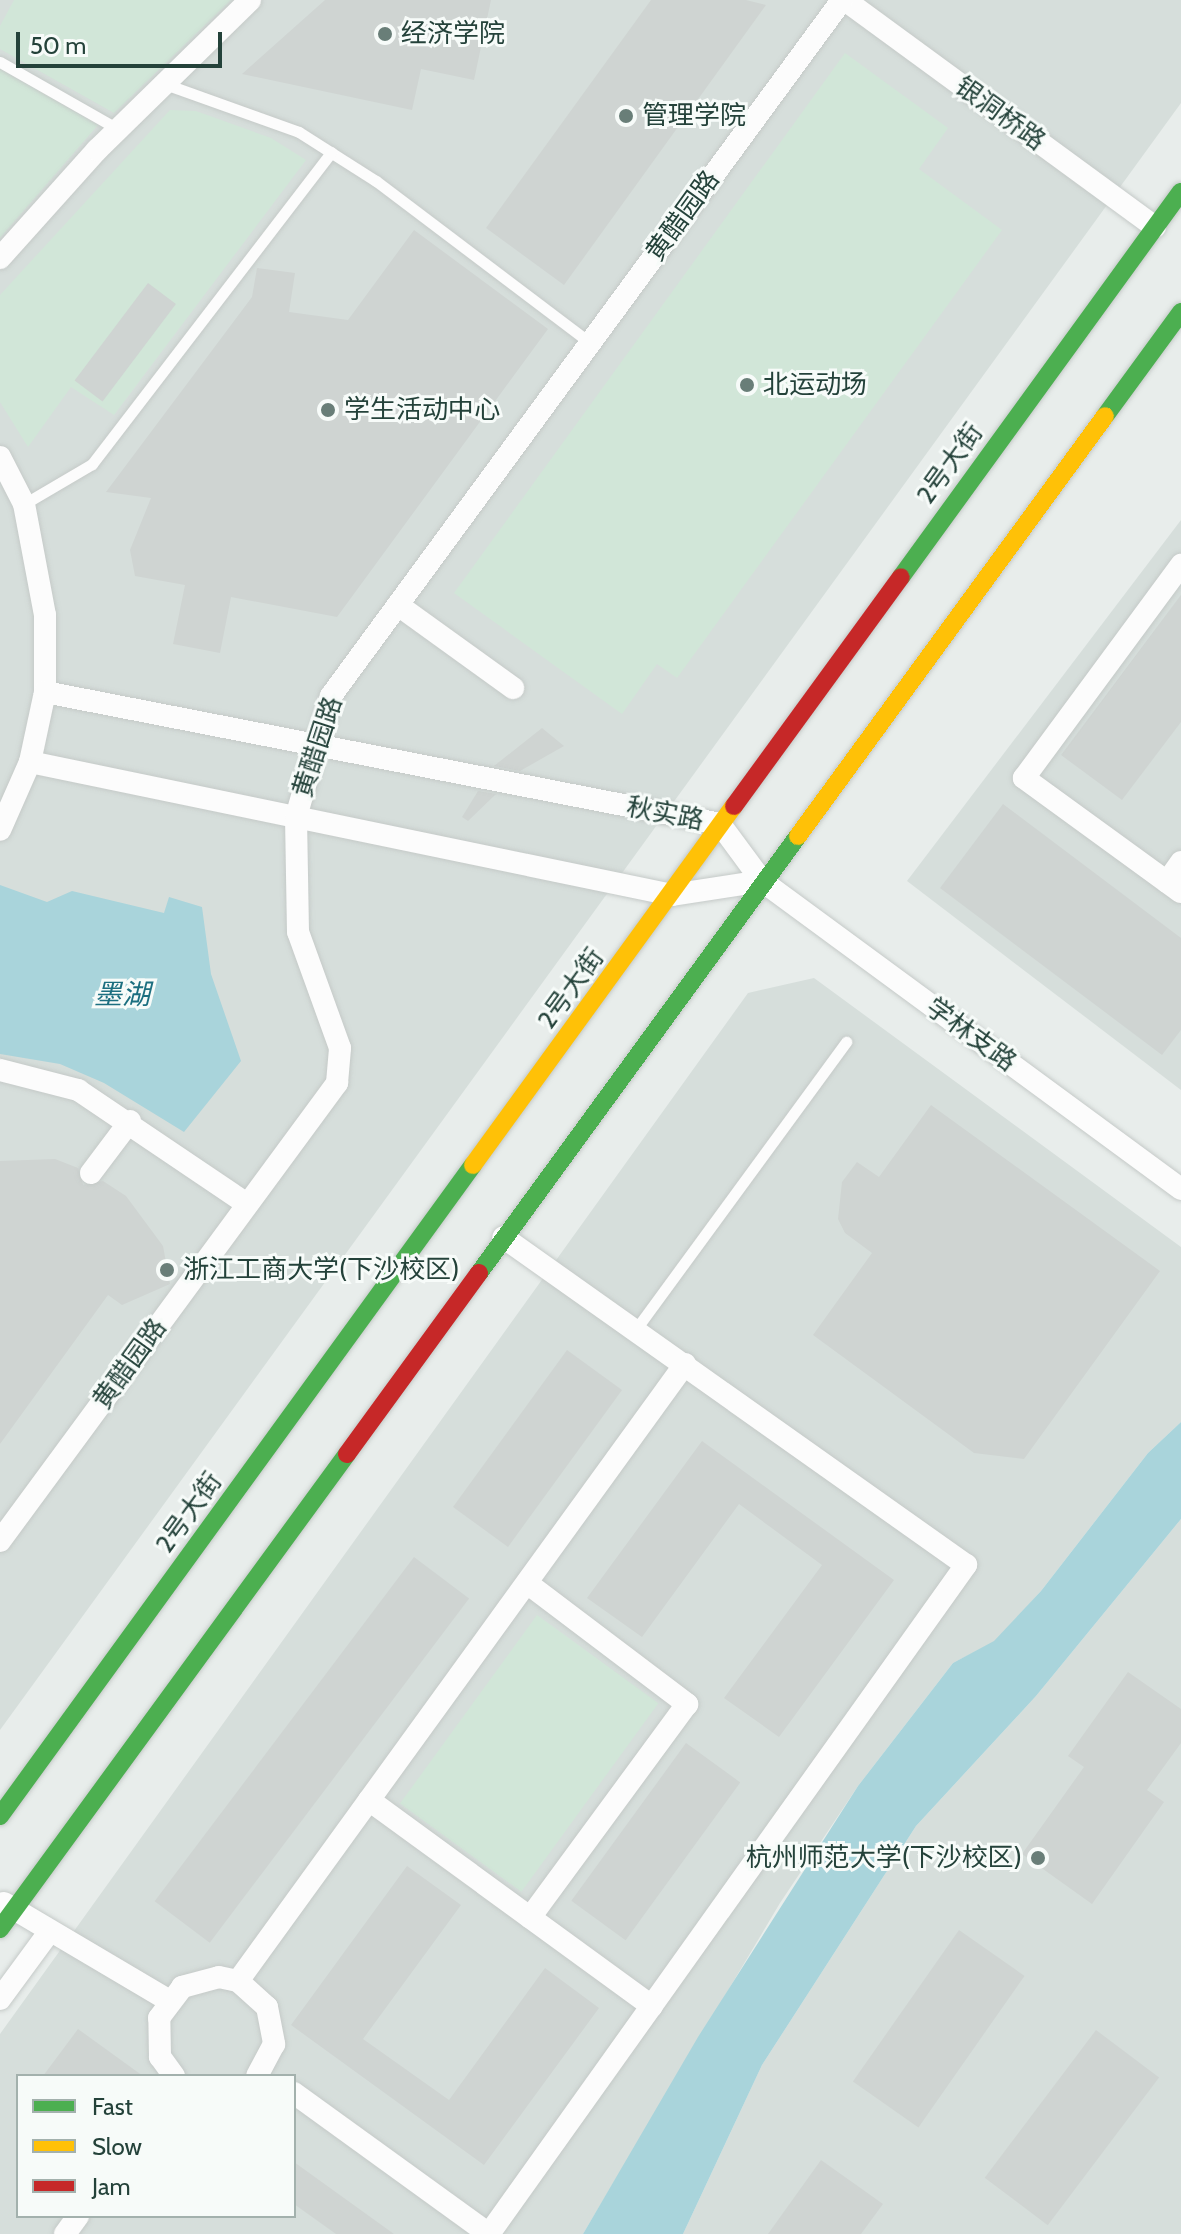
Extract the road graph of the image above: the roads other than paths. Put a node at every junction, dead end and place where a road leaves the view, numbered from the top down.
1 (250, 0) edge
2 (843, 0) edge
3 (0, 62) edge
4 (165, 84) junction
5 (118, 129) junction
6 (331, 152) junction
7 (1181, 192) edge
8 (1155, 227) junction
9 (0, 258) edge
10 (1181, 312) edge
11 (590, 343) junction
12 (0, 457) edge
13 (24, 504) junction
14 (1181, 565) edge
15 (398, 605) junction
16 (513, 688) dead end
17 (45, 692) junction
18 (314, 747) junction
19 (30, 762) junction
20 (296, 817) junction
21 (720, 824) junction
22 (0, 830) edge
23 (1181, 862) edge
24 (762, 881) junction
25 (1174, 887) edge
26 (672, 895) junction
27 (846, 1042) dead end
28 (0, 1070) edge
29 (130, 1121) junction
30 (91, 1173) dead end
31 (1181, 1189) edge
32 (247, 1204) junction
33 (503, 1237) junction
34 (636, 1329) junction
35 (685, 1364) junction
36 (0, 1541) edge
37 (527, 1583) junction
38 (369, 1800) junction
39 (0, 1816) edge
40 (7, 1905) edge
41 (530, 1918) junction
42 (0, 1929) edge
43 (50, 1931) junction
44 (238, 1981) junction
45 (0, 1999) edge
46 (168, 2000) junction
47 (652, 2006) junction
48 (173, 2074) edge
49 (263, 2074) edge
50 (296, 2094) edge

1 - 4 street
2 - 8 street, 银洞桥路
2 - 11 street, 黄醋园路
3 - 5 lane
4 - 5 street
4 - 6 lane
5 - 9 street
6 - 11 lane
6 - 13 lane
7 - 8 main road, 2号大街
8 - 21 main road, 2号大街
10 - 24 main road
11 - 15 street, 黄醋园路
12 - 13 street
13 - 17 street
14 - 25 street
15 - 16 street
15 - 18 street, 黄醋园路
17 - 18 street, 秋实路
17 - 19 street
18 - 20 street, 黄醋园路
18 - 21 street, 秋实路
19 - 20 street
19 - 22 street
20 - 26 street
20 - 32 street, 黄醋园路
21 - 24 street, 秋实路
21 - 26 main road, 2号大街
23 - 25 street
24 - 26 street
24 - 31 street, 学林支路
24 - 33 main road
26 - 39 main road, 2号大街
27 - 34 lane
28 - 29 street
29 - 30 street
29 - 32 street
32 - 36 street, 黄醋园路
33 - 34 street
33 - 40 main road
34 - 35 street
35 - 37 street
35 - 47 street
37 - 38 street
37 - 41 street
38 - 41 street
38 - 44 street
40 - 42 main road
40 - 43 street
41 - 47 street
43 - 45 street
43 - 46 street
44 - 46 street
44 - 49 street
46 - 48 street
47 - 50 street

